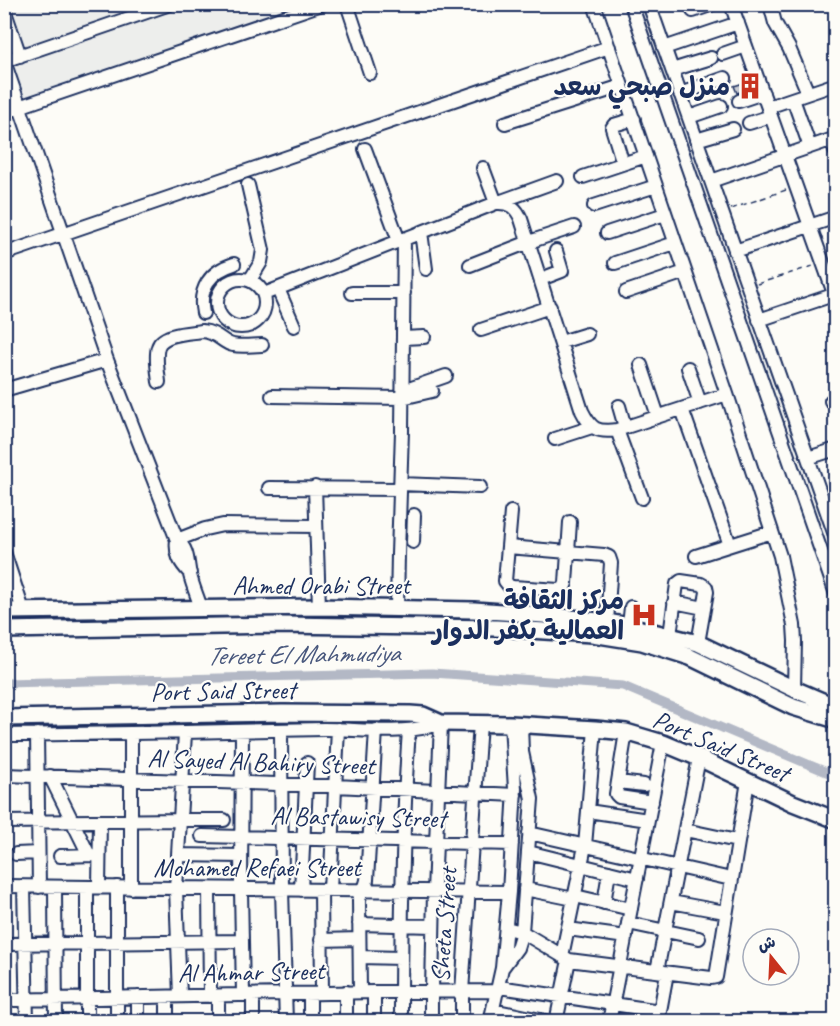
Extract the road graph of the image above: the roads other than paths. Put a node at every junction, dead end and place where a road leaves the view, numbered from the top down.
1 (170, 4) edge
2 (322, 4) edge
3 (347, 4) edge
4 (594, 4) edge
5 (631, 4) edge
6 (649, 4) edge
7 (713, 4) edge
8 (731, 4) edge
9 (770, 4) edge
10 (4, 9) edge
11 (693, 11) dead end
12 (738, 23) junction
13 (746, 46) junction
14 (609, 47) junction
15 (664, 48) junction
16 (20, 56) junction
17 (5, 61) edge
18 (672, 70) junction
19 (370, 73) dead end
20 (725, 78) dead end
21 (836, 84) edge
22 (622, 86) junction
23 (763, 93) junction
24 (808, 93) junction
25 (680, 94) junction
26 (793, 99) junction
27 (739, 101) dead end
28 (20, 106) junction
29 (721, 106) dead end
30 (769, 111) junction
31 (4, 112) edge
32 (688, 117) junction
33 (634, 119) junction
34 (505, 123) dead end
35 (749, 123) dead end
36 (733, 129) dead end
37 (833, 139) edge
38 (696, 140) junction
39 (810, 147) junction
40 (365, 149) dead end
41 (836, 153) edge
42 (646, 156) junction
43 (785, 156) junction
44 (621, 157) dead end
45 (483, 168) dead end
46 (583, 177) dead end
47 (557, 181) dead end
48 (711, 181) junction
49 (248, 186) dead end
50 (656, 186) junction
51 (496, 203) junction
52 (594, 206) dead end
53 (665, 214) junction
54 (836, 217) edge
55 (810, 226) junction
56 (574, 227) dead end
57 (421, 232) junction
58 (607, 233) dead end
59 (63, 234) junction
60 (402, 240) junction
61 (529, 242) junction
62 (675, 243) junction
63 (556, 251) dead end
64 (735, 252) junction
65 (4, 254) edge
66 (615, 263) dead end
67 (234, 264) dead end
68 (470, 265) dead end
69 (426, 270) dead end
70 (686, 272) junction
71 (541, 279) junction
72 (250, 280) junction
73 (206, 284) junction
74 (278, 289) junction
75 (220, 292) junction
76 (626, 292) dead end
77 (352, 293) dead end
78 (404, 293) junction
79 (264, 294) junction
80 (835, 296) edge
81 (550, 306) junction
82 (203, 313) dead end
83 (222, 318) junction
84 (759, 320) junction
85 (294, 326) dead end
86 (482, 330) dead end
87 (202, 331) junction
88 (587, 334) dead end
89 (424, 337) dead end
90 (403, 338) junction
91 (561, 342) junction
92 (262, 345) dead end
93 (107, 360) junction
94 (641, 365) dead end
95 (688, 368) dead end
96 (446, 376) dead end
97 (159, 382) dead end
98 (4, 390) edge
99 (432, 391) dead end
100 (402, 394) junction
101 (727, 394) junction
102 (272, 396) dead end
103 (700, 403) junction
104 (619, 406) dead end
105 (682, 409) junction
106 (658, 416) junction
107 (592, 427) junction
108 (621, 429) junction
109 (555, 439) dead end
110 (836, 449) edge
111 (808, 458) junction
112 (400, 486) junction
113 (315, 487) junction
114 (480, 487) dead end
115 (269, 488) dead end
116 (642, 498) dead end
117 (511, 512) dead end
118 (570, 522) dead end
119 (399, 525) junction
120 (316, 526) junction
121 (772, 532) junction
122 (836, 538) edge
123 (177, 540) junction
124 (413, 542) dead end
125 (730, 545) junction
126 (508, 547) junction
127 (4, 552) edge
128 (568, 552) junction
129 (696, 556) dead end
130 (11, 590) edge
131 (836, 594) edge
132 (674, 602) junction
133 (319, 607) junction
134 (631, 607) dead end
135 (704, 608) junction
136 (201, 609) junction
137 (397, 609) junction
138 (23, 610) junction
139 (4, 611) edge
140 (607, 622) junction
141 (629, 626) junction
142 (4, 630) edge
143 (670, 635) junction
144 (698, 643) junction
145 (794, 689) junction
146 (835, 715) edge
147 (4, 718) edge
148 (441, 723) junction
149 (480, 723) junction
150 (516, 724) junction
151 (338, 729) junction
152 (595, 729) junction
153 (281, 730) junction
154 (376, 730) junction
155 (409, 730) junction
156 (242, 731) junction
157 (626, 732) junction
158 (131, 733) junction
159 (185, 733) junction
160 (37, 734) junction
161 (4, 735) edge
162 (663, 743) junction
163 (699, 758) junction
164 (307, 763) dead end
165 (4, 775) edge
166 (44, 776) junction
167 (131, 779) junction
168 (748, 780) junction
169 (183, 781) junction
170 (618, 782) junction
171 (242, 783) junction
172 (520, 784) junction
173 (281, 785) junction
174 (644, 785) dead end
175 (306, 786) junction
176 (336, 786) junction
177 (372, 788) junction
178 (405, 790) junction
179 (439, 792) junction
180 (476, 793) junction
181 (652, 802) junction
182 (588, 811) junction
183 (131, 820) junction
184 (180, 820) junction
185 (224, 820) dead end
186 (648, 820) junction
187 (836, 820) edge
188 (72, 821) junction
189 (100, 821) junction
190 (4, 822) edge
191 (38, 822) junction
192 (685, 830) junction
193 (529, 833) junction
194 (202, 836) dead end
195 (241, 837) junction
196 (281, 838) junction
197 (333, 838) junction
198 (303, 839) junction
199 (369, 839) junction
200 (403, 840) junction
201 (737, 841) junction
202 (436, 842) junction
203 (472, 843) junction
204 (512, 843) junction
205 (585, 846) junction
206 (528, 852) junction
207 (16, 854) dead end
208 (38, 854) junction
209 (94, 855) junction
210 (178, 855) junction
211 (60, 856) dead end
212 (241, 856) junction
213 (641, 859) junction
214 (582, 865) junction
215 (678, 867) junction
216 (609, 872) junction
217 (637, 879) junction
218 (731, 879) junction
219 (4, 886) edge
220 (24, 886) junction
221 (39, 887) junction
222 (55, 887) junction
223 (93, 887) junction
224 (117, 887) junction
225 (131, 888) junction
226 (176, 889) junction
227 (209, 889) junction
228 (525, 889) junction
229 (241, 890) junction
230 (282, 890) junction
231 (301, 890) junction
232 (325, 890) junction
233 (364, 890) junction
234 (401, 890) junction
235 (434, 891) junction
236 (469, 892) junction
237 (509, 892) junction
238 (575, 898) junction
239 (671, 902) junction
240 (604, 903) junction
241 (631, 909) junction
242 (725, 912) junction
243 (628, 923) junction
244 (359, 924) junction
245 (401, 924) junction
246 (434, 926) junction
247 (506, 928) junction
248 (568, 929) junction
249 (665, 930) junction
250 (522, 932) junction
251 (626, 937) junction
252 (699, 938) dead end
253 (359, 939) junction
254 (321, 940) junction
255 (210, 941) junction
256 (242, 941) junction
257 (178, 942) junction
258 (55, 943) junction
259 (87, 943) junction
260 (117, 943) junction
261 (4, 944) edge
262 (25, 944) junction
263 (360, 957) junction
264 (401, 958) junction
265 (566, 958) junction
266 (620, 967) junction
267 (502, 968) junction
268 (662, 972) junction
269 (499, 989) junction
270 (346, 992) junction
271 (360, 992) junction
272 (374, 992) junction
273 (401, 992) junction
274 (431, 992) junction
275 (462, 992) junction
276 (316, 993) junction
277 (285, 994) junction
278 (248, 995) junction
279 (180, 996) junction
280 (214, 996) junction
281 (561, 996) junction
282 (138, 997) junction
283 (167, 997) junction
284 (87, 998) junction
285 (117, 998) junction
286 (26, 999) junction
287 (56, 999) junction
288 (4, 1000) edge
289 (613, 1004) junction
290 (492, 1016) edge
291 (659, 1016) edge
292 (27, 1022) edge
293 (56, 1022) edge
294 (87, 1022) edge
295 (117, 1022) edge
296 (138, 1022) edge
297 (167, 1022) edge
298 (218, 1022) edge
299 (253, 1022) edge
300 (286, 1022) edge
301 (310, 1022) edge
302 (346, 1022) edge
303 (374, 1022) edge
304 (401, 1022) edge
305 (431, 1022) edge
306 (462, 1022) edge
307 (550, 1022) edge
308 (556, 1022) edge
309 (609, 1022) edge

1 - 16 street
2 - 28 street
3 - 19 street
4 - 14 street
5 - 131 street
6 - 15 street
7 - 11 street
8 - 12 street
9 - 24 street
10 - 16 street
12 - 13 street
12 - 15 street
13 - 18 street
13 - 23 street
14 - 22 street
14 - 59 street
15 - 18 street
16 - 17 street
17 - 28 street
18 - 25 street
20 - 25 street
21 - 24 street
22 - 33 street
22 - 34 street
23 - 27 street
23 - 30 street
24 - 26 street
25 - 32 street
26 - 30 street
26 - 39 street
28 - 31 street
28 - 59 street
29 - 32 street
30 - 35 street
30 - 43 street
32 - 38 street
33 - 42 street
33 - 44 street
36 - 38 street
37 - 39 street
37 - 41 street
38 - 48 street
39 - 43 street
40 - 60 street
42 - 46 street
42 - 50 street
43 - 48 street
43 - 55 street
45 - 51 street
47 - 51 street
48 - 64 street
49 - 72 street
50 - 52 street
50 - 53 street
51 - 57 street
51 - 61 street
53 - 58 street
53 - 62 street
54 - 55 street
55 - 64 street
55 - 80 street
56 - 61 street
57 - 60 street
57 - 69 street
59 - 65 street
59 - 93 street
60 - 74 street
60 - 78 street
61 - 68 street
61 - 71 street
62 - 66 street
62 - 70 street
63 - 71 street
64 - 84 street
67 - 73 street
70 - 76 street
70 - 101 street
71 - 81 street
72 - 75 street
72 - 79 street
73 - 75 street
73 - 82 street
74 - 79 street
74 - 85 street
75 - 83 street
77 - 78 street
78 - 90 street
79 - 83 street
80 - 84 street
81 - 86 street
81 - 91 street
83 - 87 street
84 - 111 street
87 - 92 street
87 - 97 street
88 - 91 street
89 - 90 street
90 - 100 street
91 - 107 street
93 - 98 street
93 - 123 street
94 - 106 street
95 - 103 street
96 - 100 street
99 - 100 street
100 - 102 street
100 - 112 street
101 - 103 street
101 - 121 street
103 - 105 street
104 - 108 street
105 - 106 street
105 - 125 street
106 - 108 street
107 - 108 street
107 - 109 street
108 - 116 street
110 - 111 street
111 - 122 street
112 - 113 street
112 - 114 street
112 - 119 street
113 - 115 street
113 - 120 street
117 - 126 street
118 - 128 street
119 - 124 street
119 - 137 street
120 - 123 street
120 - 133 street
121 - 125 street
121 - 145 street
123 - 136 street
125 - 129 street
126 - 128 street
126 - 128 street
127 - 130 street
128 - 140 street
130 - 138 street
132 - 135 street
132 - 135 street
132 - 143 street
133 - 136 main road, Ahmed Orabi Street
133 - 137 main road, Ahmed Orabi Street
134 - 141 street
135 - 144 street
136 - 138 main road, Ahmed Orabi Street
137 - 140 main road, Ahmed Orabi Street
138 - 139 main road, Ahmed Orabi Street
140 - 141 main road, Ahmed Orabi Street
141 - 143 main road, Ahmed Orabi Street
142 - 146 main road, Ahmed Orabi Street
143 - 144 main road, Ahmed Orabi Street
144 - 145 main road, Ahmed Orabi Street
145 - 146 main road, Ahmed Orabi Street
147 - 148 main road, Port Said Street
148 - 149 main road, Port Said Street
148 - 155 street, Port Said Street
148 - 179 street
149 - 150 main road, Port Said Street
149 - 180 street, Sheta Street
150 - 152 main road, Port Said Street
150 - 172 street
151 - 153 street, Port Said Street
151 - 154 street, Port Said Street
151 - 176 street
152 - 157 main road, Port Said Street
152 - 182 street
153 - 156 street, Port Said Street
153 - 173 street
154 - 155 street, Port Said Street
154 - 177 street
155 - 178 street
156 - 159 street, Port Said Street
156 - 171 street
157 - 162 main road, Port Said Street
157 - 170 street
158 - 159 street, Port Said Street
158 - 160 street, Port Said Street
158 - 167 street
159 - 169 street
160 - 161 street, Port Said Street
160 - 166 street
162 - 163 main road, Port Said Street
162 - 181 street
163 - 168 main road, Port Said Street
163 - 192 street
164 - 175 street
165 - 166 street, Al Sayed Al Bahiry Street
166 - 167 street, Al Sayed Al Bahiry Street
166 - 188 street
166 - 191 street
167 - 169 street, Al Sayed Al Bahiry Street
167 - 183 street
168 - 187 main road, Port Said Street
168 - 201 street
169 - 171 street, Al Sayed Al Bahiry Street
169 - 184 street
170 - 174 street
170 - 181 street
171 - 173 street, Al Sayed Al Bahiry Street
171 - 195 street
172 - 180 street, Al Sayed Al Bahiry Street
172 - 193 street
172 - 204 street
173 - 175 street, Al Sayed Al Bahiry Street
173 - 196 street
175 - 176 street, Al Sayed Al Bahiry Street
175 - 198 street
176 - 177 street, Al Sayed Al Bahiry Street
176 - 197 street
177 - 178 street, Al Sayed Al Bahiry Street
177 - 199 street
178 - 179 street, Al Sayed Al Bahiry Street
178 - 200 street
179 - 180 street, Al Sayed Al Bahiry Street
179 - 202 street
180 - 203 street, Sheta Street
181 - 186 street
182 - 186 street
182 - 205 street
183 - 184 street
183 - 189 street
183 - 225 street
184 - 185 street
184 - 210 street
186 - 213 street
188 - 189 street
188 - 191 street
188 - 209 street
189 - 209 street
190 - 191 street
191 - 208 street
192 - 201 street
192 - 215 street
193 - 205 street
193 - 206 street
194 - 195 street, Al Bastawisy Street
195 - 196 street, Al Bastawisy Street
195 - 212 street
196 - 198 street, Al Bastawisy Street
196 - 230 street
197 - 198 street, Al Bastawisy Street
197 - 199 street, Al Bastawisy Street
197 - 232 street
198 - 231 street
199 - 200 street, Al Bastawisy Street
199 - 233 street
200 - 202 street, Al Bastawisy Street
200 - 234 street
201 - 218 street
202 - 203 street, Al Bastawisy Street
202 - 235 street
203 - 204 street, Al Bastawisy Street
203 - 236 street, Sheta Street
204 - 237 street
205 - 213 street
205 - 214 street
206 - 214 street
206 - 228 street
207 - 208 street
208 - 221 street
209 - 211 street
209 - 223 street
210 - 212 street
210 - 226 street
212 - 229 street
213 - 215 street
213 - 217 street
214 - 216 street
214 - 238 street
215 - 218 street
215 - 239 street
216 - 217 street
216 - 240 street
217 - 241 street
218 - 242 street
219 - 220 street, Mohamed Refaei Street
220 - 221 street, Mohamed Refaei Street
220 - 262 street
221 - 222 street, Mohamed Refaei Street
222 - 223 street, Mohamed Refaei Street
222 - 258 street
223 - 224 street, Mohamed Refaei Street
223 - 259 street
224 - 225 street, Mohamed Refaei Street
224 - 260 street
225 - 226 street, Mohamed Refaei Street
226 - 227 street, Mohamed Refaei Street
226 - 257 street
227 - 229 street, Mohamed Refaei Street
227 - 255 street
228 - 238 street
228 - 250 street
229 - 230 street, Mohamed Refaei Street
229 - 256 street
230 - 231 street, Mohamed Refaei Street
230 - 277 street
231 - 232 street, Mohamed Refaei Street
232 - 233 street, Mohamed Refaei Street
232 - 254 street
233 - 234 street, Mohamed Refaei Street
233 - 244 street
234 - 235 street, Mohamed Refaei Street
234 - 245 street
235 - 236 street, Mohamed Refaei Street
235 - 246 street
236 - 237 street, Mohamed Refaei Street
236 - 275 street, Sheta Street
237 - 247 street
238 - 240 street
238 - 248 street
239 - 242 street
239 - 249 street
240 - 241 street
241 - 243 street
242 - 268 street
243 - 249 street
243 - 251 street
244 - 245 street
244 - 253 street
245 - 246 street
245 - 264 street
246 - 274 street
247 - 250 street
247 - 267 street
248 - 251 street
248 - 265 street
249 - 252 street
249 - 268 street
250 - 265 street
250 - 267 street
251 - 266 street
253 - 254 street
253 - 263 street
254 - 276 street
255 - 256 street
255 - 257 street
255 - 280 street
256 - 278 street
257 - 260 street
257 - 279 street
258 - 259 street
258 - 262 street
258 - 287 street
259 - 260 street
259 - 284 street
260 - 285 street
261 - 262 street
262 - 286 street
263 - 264 street
263 - 271 street
264 - 273 street
265 - 266 street
265 - 281 street
266 - 268 street
266 - 289 street
267 - 269 street
268 - 291 street
269 - 275 street, Al Ahmar Street
269 - 281 street, Al Ahmar Street
269 - 290 street
270 - 271 street, Al Ahmar Street
270 - 276 street, Al Ahmar Street
270 - 302 street
271 - 272 street, Al Ahmar Street
272 - 273 street, Al Ahmar Street
272 - 303 street
273 - 274 street, Al Ahmar Street
273 - 304 street
274 - 275 street, Al Ahmar Street
274 - 305 street
275 - 306 street, Sheta Street
276 - 277 street, Al Ahmar Street
276 - 301 street
277 - 278 street, Al Ahmar Street
277 - 300 street
278 - 280 street, Al Ahmar Street
278 - 299 street
279 - 280 street, Al Ahmar Street
279 - 283 street, Al Ahmar Street
280 - 298 street
281 - 289 street, Al Ahmar Street
281 - 308 street
282 - 283 street, Al Ahmar Street
282 - 285 street, Al Ahmar Street
282 - 296 street
283 - 297 street
284 - 285 street, Al Ahmar Street
284 - 287 street, Al Ahmar Street
284 - 294 street
285 - 295 street
286 - 287 street, Al Ahmar Street
286 - 288 street, Al Ahmar Street
286 - 292 street
287 - 293 street
289 - 291 street, Al Ahmar Street
289 - 309 street
290 - 307 street

